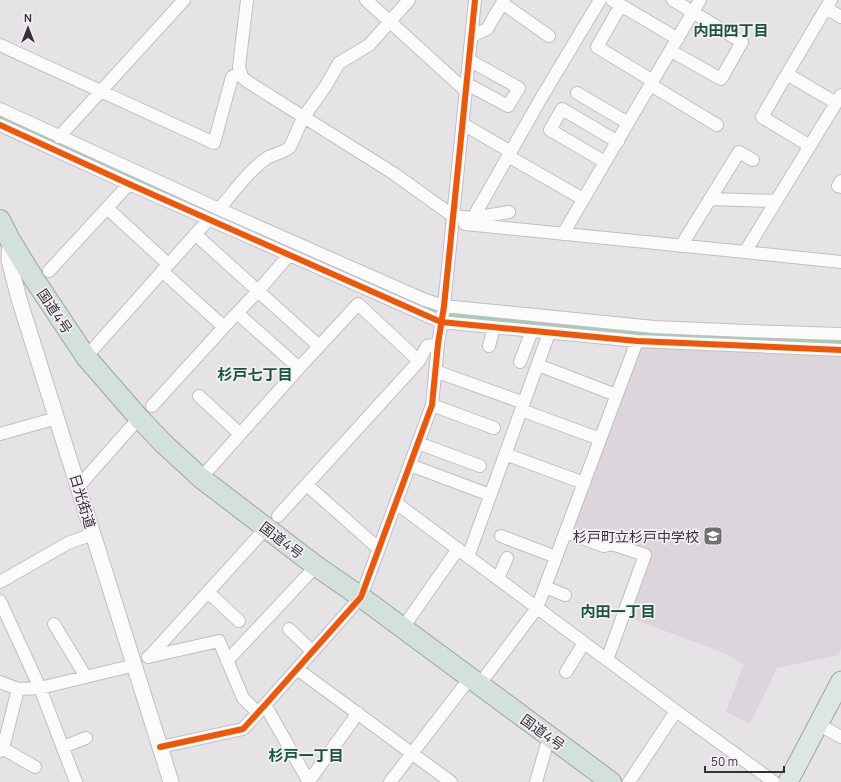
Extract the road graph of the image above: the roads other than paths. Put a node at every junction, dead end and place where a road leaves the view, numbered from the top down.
1 (184, 0) edge
2 (247, 0) edge
3 (366, 0) edge
4 (409, 0) edge
5 (475, 0) edge
6 (600, 0) edge
7 (673, 0) edge
8 (700, 0) edge
9 (503, 1) edge
10 (616, 3) edge
11 (829, 4) edge
12 (693, 12) junction
13 (841, 17) edge
14 (390, 21) junction
15 (472, 36) junction
16 (549, 36) dead end
17 (678, 39) junction
18 (0, 45) edge
19 (671, 51) junction
20 (469, 60) junction
21 (241, 73) junction
22 (787, 74) junction
23 (652, 83) junction
24 (466, 87) junction
25 (100, 92) junction
26 (577, 93) dead end
27 (839, 99) edge
28 (0, 109) edge
29 (303, 118) junction
30 (628, 123) junction
31 (462, 124) junction
32 (0, 125) edge
33 (717, 125) dead end
34 (60, 137) junction
35 (618, 142) junction
36 (810, 146) junction
37 (510, 154) junction
38 (753, 160) dead end
39 (605, 162) junction
40 (841, 181) edge
41 (129, 184) junction
42 (841, 187) edge
43 (583, 199) junction
44 (710, 199) junction
45 (776, 201) junction
46 (107, 208) junction
47 (219, 209) junction
48 (509, 212) dead end
49 (473, 218) junction
50 (209, 219) junction
51 (452, 219) junction
52 (0, 220) edge
53 (195, 234) junction
54 (563, 234) junction
55 (10, 240) junction
56 (681, 246) junction
57 (745, 252) junction
58 (289, 255) junction
59 (840, 261) edge
60 (165, 268) junction
61 (49, 271) dead end
62 (258, 291) junction
63 (370, 291) junction
64 (358, 304) junction
65 (444, 306) junction
66 (237, 313) junction
67 (441, 322) junction
68 (224, 327) junction
69 (494, 327) junction
70 (532, 331) junction
71 (549, 333) junction
72 (841, 334) edge
73 (637, 341) junction
74 (438, 344) junction
75 (319, 346) junction
76 (489, 346) dead end
77 (841, 350) edge
78 (86, 357) junction
79 (419, 361) junction
80 (520, 362) dead end
81 (538, 365) junction
82 (299, 368) junction
83 (435, 371) junction
84 (616, 395) junction
85 (199, 396) dead end
86 (432, 405) junction
87 (522, 407) junction
88 (146, 412) junction
89 (57, 418) junction
90 (494, 428) dead end
91 (0, 434) edge
92 (240, 434) junction
93 (600, 439) junction
94 (418, 443) junction
95 (505, 454) junction
96 (410, 465) junction
97 (480, 466) dead end
98 (201, 478) junction
99 (584, 483) junction
100 (307, 485) junction
101 (78, 487) junction
102 (490, 495) junction
103 (396, 503) junction
104 (272, 522) junction
105 (566, 532) junction
106 (93, 534) junction
107 (501, 536) dead end
108 (379, 549) junction
109 (458, 549) junction
110 (468, 557) junction
111 (556, 557) junction
112 (507, 558) dead end
113 (316, 566) junction
114 (498, 579) junction
115 (0, 582) edge
116 (545, 587) junction
117 (208, 592) junction
118 (565, 595) dead end
119 (361, 597) junction
120 (0, 601) edge
121 (537, 608) junction
122 (239, 621) dead end
123 (54, 624) dead end
124 (402, 629) junction
125 (289, 630) dead end
126 (584, 643) junction
127 (312, 651) junction
128 (149, 657) junction
129 (227, 660) junction
130 (607, 660) junction
131 (134, 663) junction
132 (298, 669) junction
133 (566, 672) dead end
134 (86, 677) junction
135 (841, 681) edge
136 (0, 682) edge
137 (474, 682) junction
138 (40, 688) junction
139 (18, 689) junction
140 (262, 709) junction
141 (676, 711) junction
142 (358, 713) junction
143 (4, 724) edge
144 (818, 724) junction
145 (550, 737) junction
146 (841, 737) edge
147 (86, 738) dead end
148 (63, 747) junction
149 (160, 747) junction
150 (1, 749) edge
151 (412, 753) junction
152 (34, 767) dead end
153 (309, 781) edge
154 (76, 782) edge
155 (171, 782) edge
156 (390, 782) edge
157 (451, 782) edge
158 (536, 782) edge
159 (611, 782) edge
160 (629, 782) edge
161 (774, 782) edge
162 (788, 782) edge

1 - 25 street
2 - 21 street
3 - 14 street
4 - 14 street
5 - 15 street
6 - 37 street
7 - 12 street
8 - 12 street
9 - 15 street
9 - 16 street
10 - 17 street
10 - 23 street
11 - 13 street
11 - 22 street
12 - 17 street
12 - 19 street
14 - 24 street
14 - 29 street
15 - 20 street
17 - 19 street
18 - 25 street
19 - 23 street
20 - 24 street
20 - 24 street
21 - 25 street
21 - 29 street
22 - 27 street
22 - 36 street
23 - 30 street
23 - 33 street
24 - 31 street
25 - 34 street
26 - 30 street
27 - 36 street
28 - 34 street
29 - 47 street
29 - 51 street
30 - 35 street
31 - 37 street
31 - 51 street
32 - 41 street
34 - 47 street
35 - 39 street
35 - 39 street
36 - 45 street
37 - 43 street
37 - 49 street
38 - 44 street
39 - 43 street
40 - 42 street
41 - 46 street
41 - 50 street
43 - 54 street
44 - 45 street
44 - 56 street
45 - 57 street
46 - 60 street
46 - 61 street
47 - 65 street
48 - 49 street
49 - 51 street
50 - 53 street
50 - 58 street
51 - 54 street
51 - 65 street
52 - 55 highway, 日光街道
53 - 60 street
53 - 62 street
54 - 56 street
55 - 78 highway, 国道4号
55 - 89 street, 日光街道
56 - 57 street
57 - 59 street
58 - 62 street
58 - 63 street
60 - 68 street
60 - 78 street
62 - 66 street
62 - 75 street
63 - 64 street
63 - 67 street
64 - 75 street
64 - 79 street
65 - 67 street
65 - 72 street
66 - 68 street
66 - 82 street
67 - 69 street
67 - 74 street
68 - 88 street
69 - 70 street
69 - 76 street
70 - 71 street
70 - 80 street
71 - 73 street
71 - 81 street
73 - 77 street
73 - 84 street
74 - 79 street
74 - 83 street
75 - 82 street
78 - 88 highway, 国道4号
79 - 100 street
81 - 84 street
81 - 87 street
82 - 92 street
83 - 86 street
83 - 87 street
84 - 93 street
85 - 92 street
86 - 90 street
86 - 94 street
87 - 93 street
87 - 95 street
88 - 98 highway, 国道4号
88 - 101 street
89 - 91 street
89 - 101 street, 日光街道
92 - 98 street
93 - 99 street
94 - 96 street
94 - 97 street
95 - 99 street
95 - 102 street
96 - 102 street
96 - 103 street
98 - 104 highway, 国道4号
99 - 105 street
100 - 104 street
100 - 108 street
101 - 106 street, 日光街道
102 - 110 street
103 - 108 street
103 - 109 street
104 - 113 highway, 国道4号
104 - 117 street
105 - 111 street
105 - 130 street
106 - 115 street
106 - 131 street, 日光街道
107 - 111 street
108 - 119 street
109 - 110 street
109 - 124 street
110 - 114 street
111 - 116 street
112 - 114 street
113 - 119 highway, 国道4号
113 - 129 street
114 - 121 street
116 - 118 street
116 - 121 street
117 - 122 street
117 - 128 street
119 - 124 highway, 国道4号
119 - 127 street
120 - 138 street
121 - 126 street
121 - 137 street
123 - 134 street
124 - 137 highway, 国道4号
125 - 127 street
126 - 130 street
126 - 133 street
127 - 132 street
128 - 129 street
128 - 131 street
129 - 140 street
130 - 141 street
131 - 134 street
131 - 149 street, 日光街道
132 - 140 street
132 - 142 street
134 - 138 street
135 - 144 main road
136 - 139 street
137 - 145 highway, 国道4号
137 - 151 street
138 - 139 street
138 - 148 street
139 - 143 street
140 - 149 street
140 - 153 street
141 - 160 street
141 - 161 street
142 - 151 street
142 - 153 street
143 - 150 street
144 - 146 street
144 - 162 main road
145 - 158 street
145 - 159 highway, 国道4号
147 - 148 street
148 - 154 street
149 - 155 street, 日光街道
150 - 152 street
151 - 156 street
151 - 157 street

